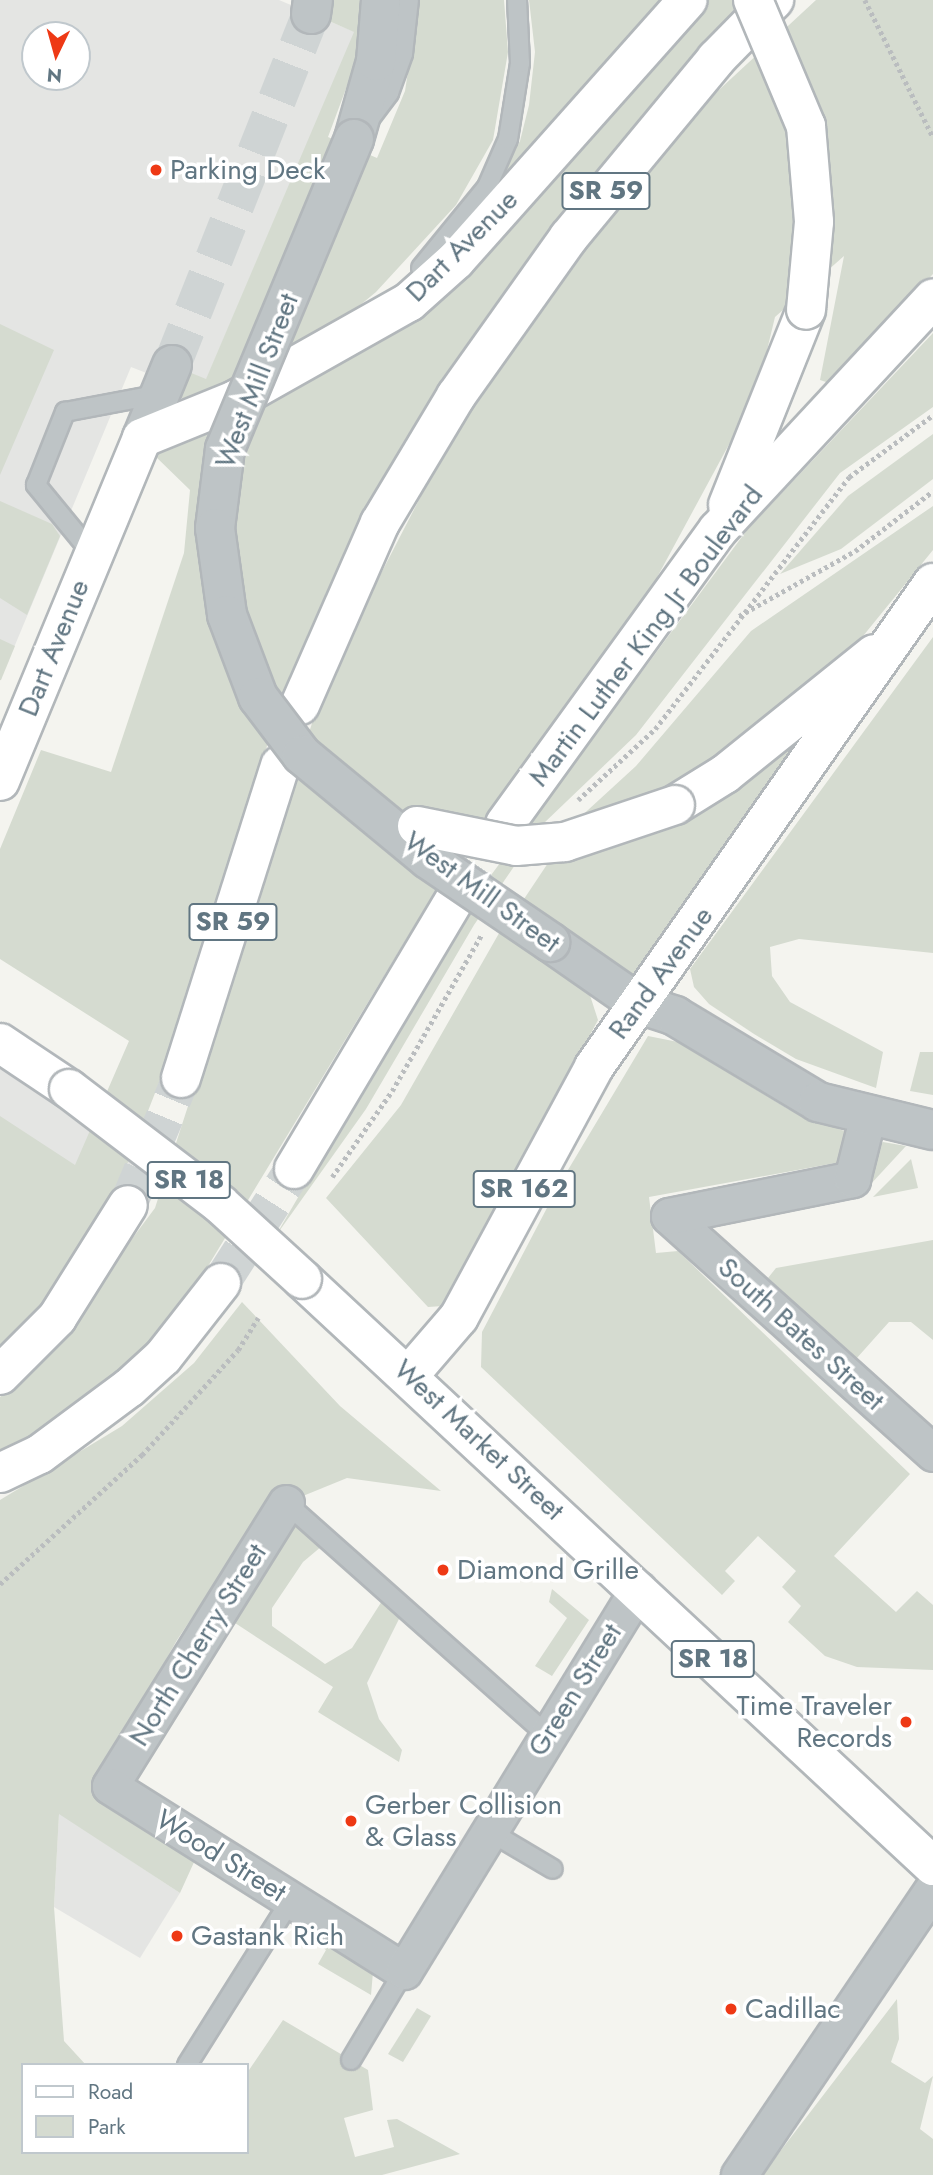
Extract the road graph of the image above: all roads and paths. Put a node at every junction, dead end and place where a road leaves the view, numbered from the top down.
1 (381, 0) edge
2 (409, 0) edge
3 (517, 0) edge
4 (688, 0) edge
5 (753, 0) edge
6 (774, 0) edge
7 (865, 0) edge
8 (933, 137) edge
9 (354, 139) junction
10 (933, 299) edge
11 (340, 346) junction
12 (166, 379) joint
13 (933, 415) edge
14 (142, 438) junction
15 (933, 491) edge
16 (718, 530) junction
17 (91, 552) junction
18 (933, 583) edge
19 (736, 618) junction
20 (892, 639) junction
21 (300, 705) dead end
22 (280, 765) dead end
23 (0, 781) edge
24 (570, 808) dead end
25 (373, 810) junction
26 (505, 824) tunnel mouth
27 (456, 897) tunnel mouth
28 (489, 921) dead end
29 (639, 1004) junction
30 (0, 1043) edge
31 (181, 1078) tunnel mouth
32 (867, 1119) junction
33 (933, 1130) edge
34 (310, 1178) joint
35 (128, 1205) tunnel mouth
36 (221, 1283) tunnel mouth
37 (258, 1318) dead end
38 (0, 1374) edge
39 (410, 1374) junction
40 (933, 1453) edge
41 (0, 1473) edge
42 (286, 1503) joint
43 (0, 1584) edge
44 (638, 1589) junction
45 (547, 1735) junction
46 (110, 1786) joint
47 (489, 1831) junction
48 (933, 1866) edge
49 (553, 1869) dead end
50 (933, 1889) edge
51 (290, 1900) junction
52 (404, 1971) junction
53 (351, 2060) dead end
54 (188, 2063) edge
55 (739, 2175) edge

1 - 9 street, West Mill Street
2 - 9 lane
3 - 11 lane
4 - 11 main road, Dart Avenue
5 - 16 main road, bridge
6 - 21 main road, SR 59
7 - 8 path
9 - 25 street, West Mill Street, bridge
10 - 16 main road, Martin Luther King Jr Boulevard
11 - 14 main road, Dart Avenue
12 - 14 street, Dart Avenue
12 - 17 lane
13 - 19 path
14 - 17 main road, Dart Avenue
15 - 19 path
16 - 26 main road, Martin Luther King Jr Boulevard
17 - 23 main road, Dart Avenue
18 - 20 main road, Rand Avenue
19 - 24 path
20 - 25 main road, bridge
20 - 29 main road, Rand Avenue
22 - 31 main road, SR 59
25 - 29 street, West Mill Street, bridge
27 - 34 main road
28 - 34 path
29 - 32 street, West Mill Street
29 - 39 main road, Rand Avenue / SR 162
30 - 39 main road, West Market Street / SR 18, bridge
32 - 33 street, West Mill Street
32 - 40 street, South Bates Street
35 - 38 main road
36 - 41 main road
37 - 43 path
39 - 44 main road, West Market Street / SR 18
42 - 45 lane
42 - 46 street, North Cherry Street
44 - 45 street, Green Street
44 - 48 main road, West Market Street / SR 18
45 - 47 street, Green Street
46 - 51 street, Wood Street
47 - 49 lane
47 - 52 street, Green Street
50 - 55 street
51 - 52 street, Wood Street
51 - 54 lane
52 - 53 lane

